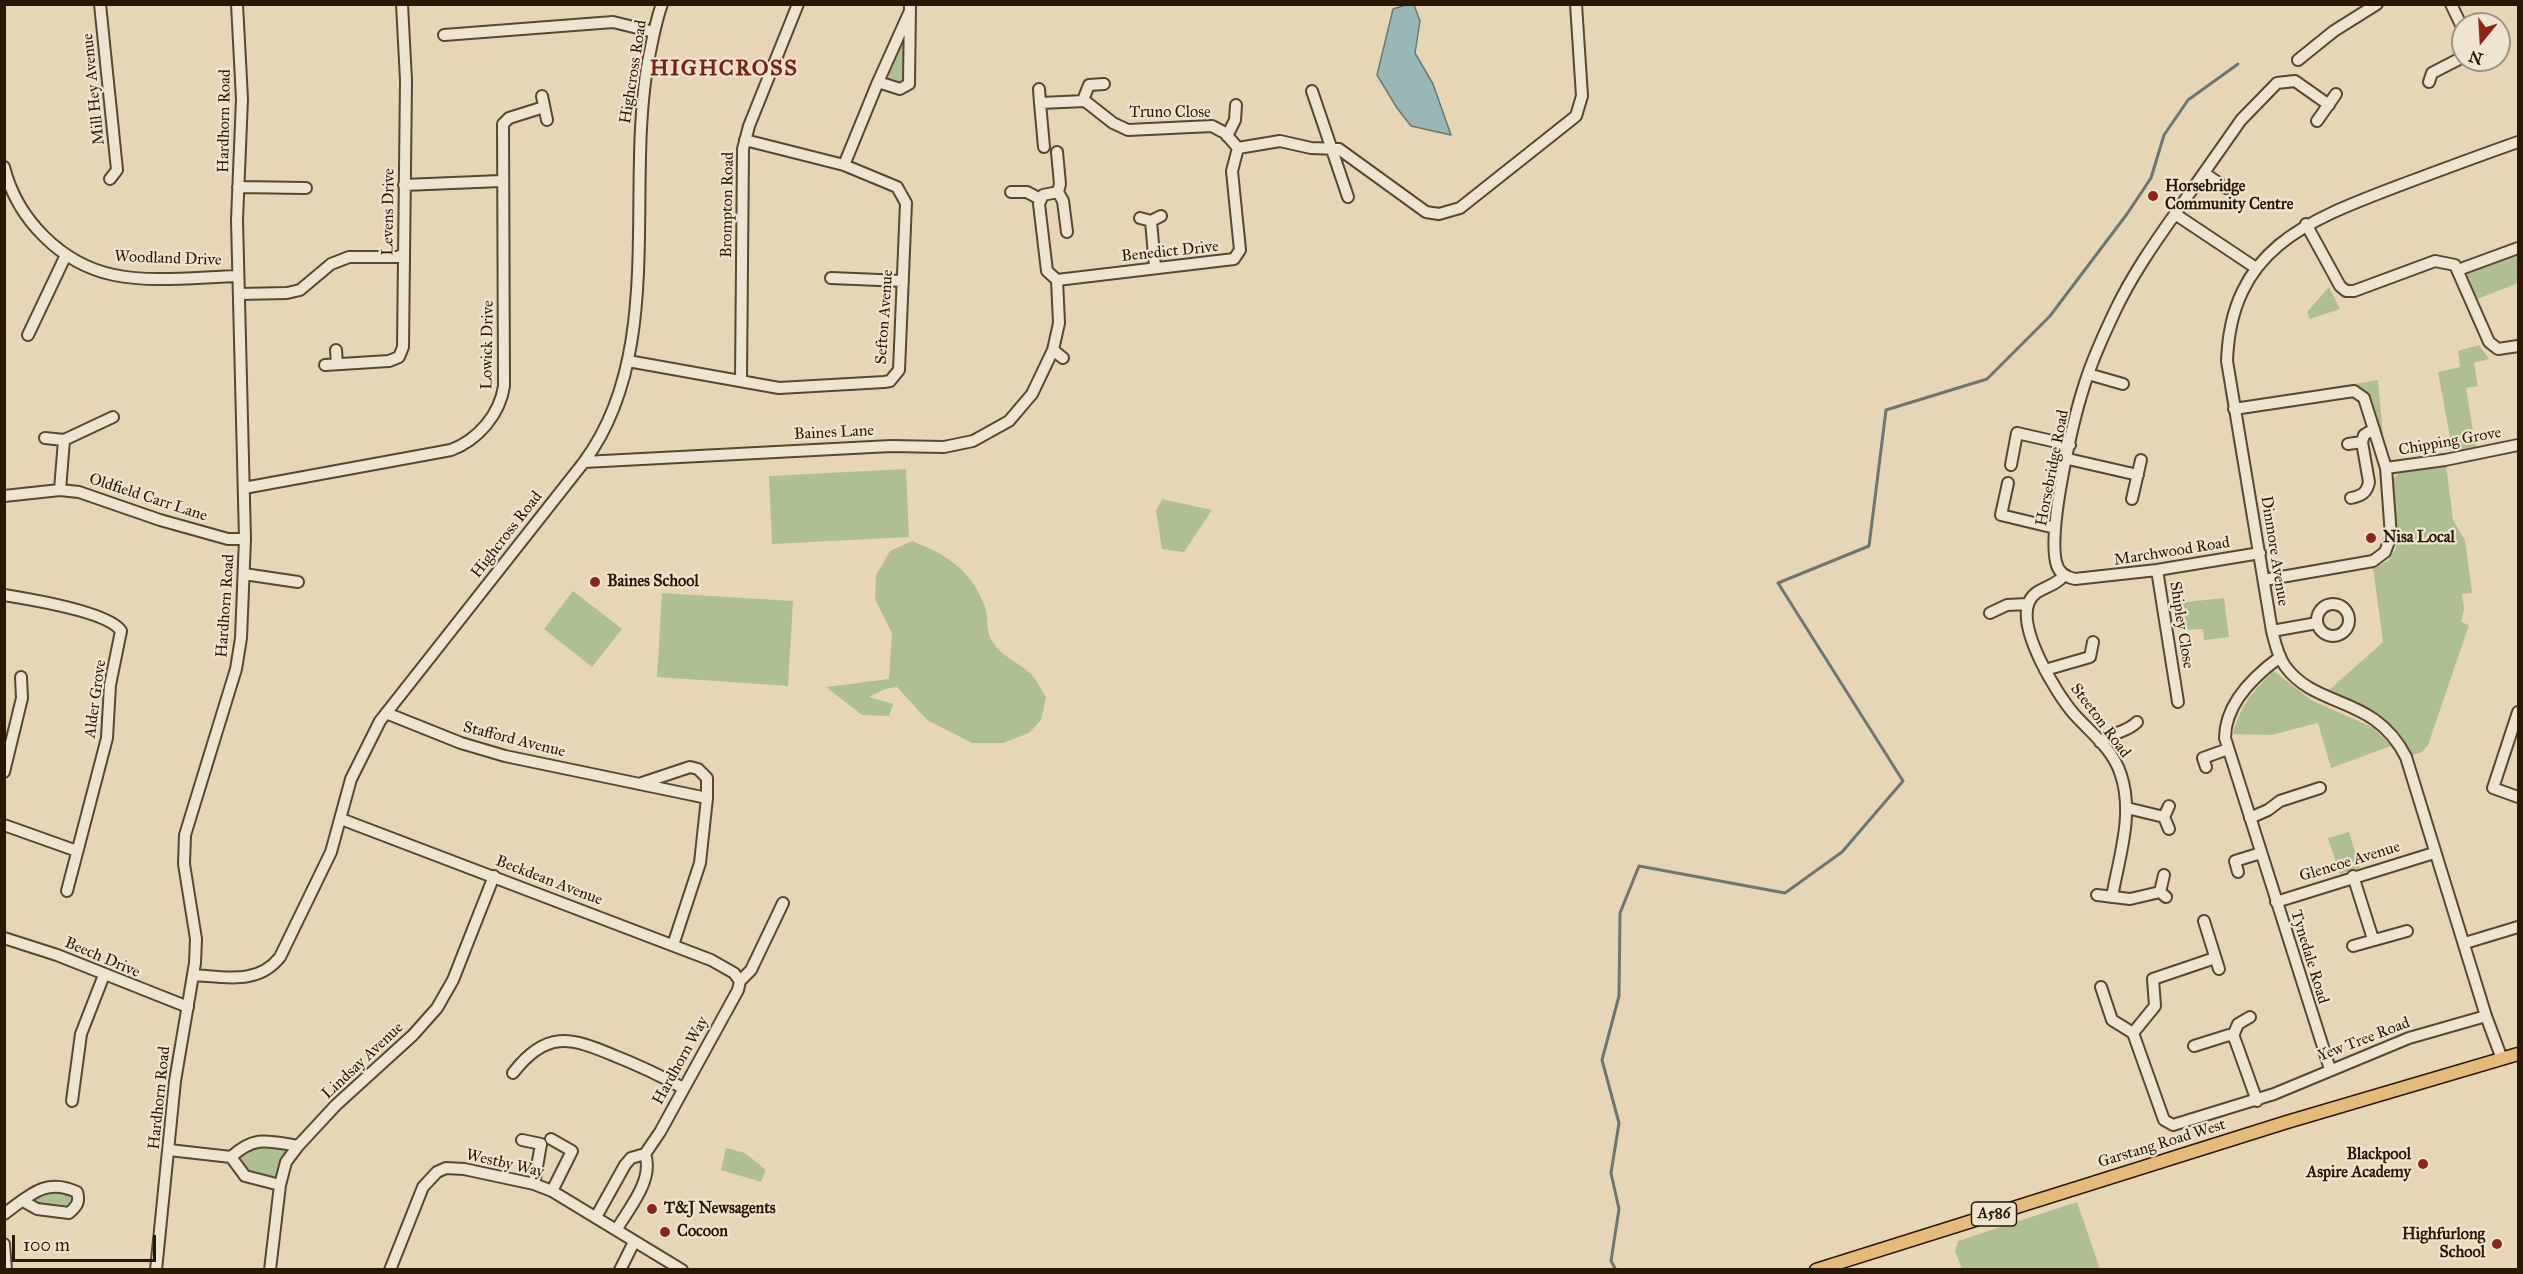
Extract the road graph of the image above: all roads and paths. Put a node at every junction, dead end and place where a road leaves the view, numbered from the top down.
1 (100, 4) edge
2 (237, 4) edge
3 (402, 4) edge
4 (662, 4) edge
5 (798, 4) edge
6 (1576, 4) edge
7 (2377, 4) edge
8 (909, 9) edge
9 (654, 32) junction
10 (444, 35) dead end
11 (2298, 60) dead end
12 (2451, 63) edge
13 (2427, 75) dead end
14 (878, 82) junction
15 (1104, 84) dead end
16 (1039, 89) dead end
17 (1312, 91) dead end
18 (2336, 94) dead end
19 (542, 96) dead end
20 (1083, 100) junction
21 (1040, 103) junction
22 (1236, 105) dead end
23 (2329, 105) junction
24 (544, 107) junction
25 (547, 120) dead end
26 (2317, 122) dead end
27 (1227, 136) junction
28 (745, 140) junction
29 (2518, 142) edge
30 (1044, 147) dead end
31 (1238, 148) junction
32 (1332, 148) junction
33 (1057, 152) dead end
34 (844, 165) junction
35 (4, 166) edge
36 (117, 170) junction
37 (2204, 173) junction
38 (128, 176) dead end
39 (110, 179) dead end
40 (501, 182) junction
41 (404, 185) junction
42 (238, 188) junction
43 (306, 188) dead end
44 (2226, 188) dead end
45 (1011, 192) dead end
46 (1058, 192) junction
47 (1348, 197) dead end
48 (1040, 199) junction
49 (2175, 214) junction
50 (1161, 216) dead end
51 (2306, 224) junction
52 (1067, 232) dead end
53 (2518, 248) edge
54 (403, 254) junction
55 (66, 255) junction
56 (1155, 267) junction
57 (2256, 268) junction
58 (2458, 270) junction
59 (238, 276) junction
60 (831, 278) dead end
61 (1057, 280) junction
62 (903, 281) junction
63 (239, 294) junction
64 (28, 335) dead end
65 (2518, 346) edge
66 (336, 350) dead end
67 (1053, 350) junction
68 (1063, 358) dead end
69 (628, 361) junction
70 (337, 364) junction
71 (325, 366) dead end
72 (2088, 374) junction
73 (741, 380) junction
74 (2123, 384) dead end
75 (2234, 409) junction
76 (113, 417) dead end
77 (2374, 429) junction
78 (45, 438) dead end
79 (64, 440) junction
80 (2362, 442) junction
81 (2348, 444) dead end
82 (2070, 445) junction
83 (2518, 445) edge
84 (2068, 459) junction
85 (2141, 460) dead end
86 (584, 462) junction
87 (2011, 465) dead end
88 (2386, 468) junction
89 (2138, 475) junction
90 (2008, 483) dead end
91 (244, 488) junction
92 (60, 490) junction
93 (4, 496) edge
94 (2350, 498) dead end
95 (2132, 499) dead end
96 (2055, 528) junction
97 (245, 538) junction
98 (2260, 553) junction
99 (2157, 570) junction
100 (244, 574) junction
101 (2064, 575) junction
102 (293, 577) dead end
103 (2264, 580) junction
104 (4, 595) edge
105 (2028, 604) junction
106 (1990, 613) dead end
107 (2317, 622) dead end
108 (2272, 631) junction
109 (2092, 642) dead end
110 (2280, 657) junction
111 (2045, 670) junction
112 (21, 677) dead end
113 (2187, 683) dead end
114 (2175, 685) junction
115 (2178, 702) dead end
116 (2518, 712) edge
117 (386, 713) junction
118 (2137, 722) dead end
119 (2100, 742) junction
120 (2228, 750) junction
121 (2206, 767) dead end
122 (4, 772) edge
123 (639, 784) junction
124 (2518, 797) edge
125 (707, 798) junction
126 (2317, 801) dead end
127 (2169, 806) dead end
128 (2127, 808) junction
129 (2164, 817) junction
130 (2250, 818) junction
131 (341, 819) junction
132 (4, 825) edge
133 (2169, 829) dead end
134 (77, 851) junction
135 (2434, 853) junction
136 (2261, 854) junction
137 (2238, 872) dead end
138 (2164, 875) dead end
139 (494, 876) junction
140 (2353, 876) junction
141 (67, 891) dead end
142 (2097, 895) dead end
143 (2112, 897) junction
144 (2276, 902) junction
145 (783, 903) dead end
146 (2204, 921) dead end
147 (2518, 927) edge
148 (2407, 931) dead end
149 (4, 938) edge
150 (2373, 939) junction
151 (2465, 943) junction
152 (673, 945) junction
153 (2353, 946) dead end
154 (104, 975) junction
155 (194, 975) junction
156 (740, 981) junction
157 (2101, 987) dead end
158 (188, 1007) junction
159 (2486, 1016) junction
160 (2250, 1017) dead end
161 (2133, 1033) junction
162 (2233, 1036) junction
163 (2194, 1046) dead end
164 (2518, 1054) edge
165 (2502, 1059) junction
166 (2330, 1069) junction
167 (513, 1073) dead end
168 (683, 1088) junction
169 (72, 1101) dead end
170 (2257, 1101) junction
171 (551, 1139) dead end
172 (522, 1140) dead end
173 (298, 1146) junction
174 (169, 1150) junction
175 (645, 1155) junction
176 (231, 1157) junction
177 (534, 1184) junction
178 (280, 1185) junction
179 (552, 1191) junction
180 (23, 1201) junction
181 (4, 1214) edge
182 (596, 1217) junction
183 (617, 1229) junction
184 (634, 1242) junction
185 (4, 1244) edge
186 (6, 1269) edge
187 (156, 1269) edge
188 (270, 1269) edge
189 (390, 1269) edge
190 (620, 1269) edge
191 (682, 1269) edge
192 (1816, 1269) edge

1 - 36 street, Mill Hey Avenue
2 - 42 street, Hardhorn Road
3 - 41 street, Levens Drive
4 - 9 street, Highcross Road
5 - 28 street, Brompton Road
6 - 32 street
7 - 11 street
8 - 14 street
8 - 14 street
9 - 10 street
9 - 69 street, Highcross Road
12 - 13 street
14 - 34 street
15 - 20 street
16 - 21 street
17 - 32 street
18 - 23 street
19 - 24 street
20 - 21 street
20 - 27 street, Truno Close
21 - 30 street
22 - 27 street, Truno Close
23 - 26 street
23 - 37 street, Horsebridge Road
24 - 25 street
24 - 40 street, Lowick Drive
27 - 31 street, Truno Close
28 - 34 street, Sefton Avenue
28 - 73 street, Brompton Road
29 - 51 street, Dinmore Avenue
31 - 32 street
31 - 56 street, Benedict Drive
32 - 47 street
33 - 46 street
34 - 62 street, Sefton Avenue
35 - 55 street, Woodland Drive
36 - 38 street
36 - 39 street
37 - 44 street
37 - 49 street, Horsebridge Road
40 - 41 street
40 - 91 street, Lowick Drive
41 - 54 street, Levens Drive
42 - 43 street
42 - 59 street, Hardhorn Road
45 - 48 street
46 - 48 street
46 - 52 street
48 - 61 street
49 - 57 street
49 - 72 street, Horsebridge Road
50 - 56 street
51 - 57 street, Dinmore Avenue
51 - 58 street
53 - 58 street
54 - 63 street
54 - 70 street, Levens Drive
55 - 59 street, Woodland Drive
55 - 64 street
56 - 61 street, Benedict Drive
57 - 75 street, Dinmore Avenue
58 - 65 street
59 - 63 street, Hardhorn Road
60 - 62 street
61 - 67 street, Baines Lane
62 - 73 street, Sefton Avenue
63 - 91 street, Hardhorn Road
66 - 70 street
67 - 68 street
67 - 86 street, Baines Lane
69 - 73 street, Sefton Avenue
69 - 86 street, Highcross Road
70 - 71 street, Levens Drive
72 - 74 street
72 - 82 street, Horsebridge Road
75 - 77 street
75 - 98 street, Dinmore Avenue
76 - 79 street
77 - 80 street
77 - 88 street
78 - 79 street
79 - 92 street
80 - 81 street
80 - 94 street
82 - 84 street, Horsebridge Road
82 - 87 street
83 - 88 street, Chipping Grove
84 - 89 street
84 - 96 street, Horsebridge Road
85 - 89 street
86 - 117 street, Highcross Road
88 - 103 street
89 - 95 street
90 - 96 street
91 - 97 street, Hardhorn Road
92 - 93 street, Oldfield Carr Lane
92 - 97 street, Oldfield Carr Lane
96 - 101 street, Horsebridge Road
97 - 100 street, Hardhorn Road
98 - 99 street, Marchwood Road
98 - 103 street, Dinmore Avenue
99 - 101 street, Marchwood Road
99 - 114 street, Shipley Close
100 - 102 street
100 - 155 street, Hardhorn Road
101 - 105 street
103 - 108 street, Dinmore Avenue
104 - 134 street, Alder Grove
105 - 106 street
105 - 111 street, Steeton Road
107 - 108 street
108 - 110 street, Dinmore Avenue
109 - 111 street
110 - 120 street, Tynedale Road
110 - 135 street, Dinmore Avenue
111 - 119 street, Steeton Road
112 - 122 street
113 - 114 street, Shipley Close
114 - 115 street, Shipley Close
116 - 124 street
117 - 123 street, Stafford Avenue
117 - 131 street, Highcross Road
118 - 119 street
119 - 128 street, Steeton Road
120 - 121 street
120 - 130 street, Tynedale Road
123 - 125 street, Stafford Avenue
123 - 125 street
125 - 152 street
126 - 130 street
127 - 129 street
128 - 129 street
128 - 143 street, Steeton Road
129 - 133 street
130 - 136 street, Tynedale Road
131 - 139 street, Beckdean Avenue
131 - 155 street, Highcross Road
132 - 134 street
134 - 141 street, Alder Grove
135 - 140 street, Glencoe Avenue
135 - 151 street, Dinmore Avenue
136 - 137 street
136 - 144 street, Tynedale Road
138 - 143 street
139 - 152 street, Beckdean Avenue
139 - 173 street, Lindsay Avenue
140 - 144 street, Glencoe Avenue
140 - 150 street
142 - 143 street
144 - 166 street, Tynedale Road
145 - 156 street, Hardhorn Way
146 - 161 street
147 - 151 street
148 - 150 street
149 - 154 street, Beech Drive
150 - 153 street
151 - 159 street, Dinmore Avenue
152 - 156 street, Beckdean Avenue
154 - 158 street, Beech Drive
154 - 169 street
155 - 158 street, Hardhorn Road
156 - 168 street, Hardhorn Way
157 - 161 street
158 - 174 street, Hardhorn Road
159 - 165 street, Dinmore Avenue
159 - 166 street, Yew Tree Road
160 - 162 street
161 - 170 street, Yew Tree Road
162 - 163 street
162 - 170 street
164 - 165 main road, Garstang Road West / A586
165 - 192 main road, Garstang Road West / A586
166 - 170 street, Yew Tree Road
167 - 168 street
168 - 175 street, Hardhorn Way
171 - 179 street
172 - 177 street
173 - 176 street
173 - 178 street, Lindsay Avenue
174 - 176 street
174 - 187 street, Hardhorn Road
175 - 182 street, Hardhorn Way
175 - 183 street, Hardhorn Way
176 - 178 street
177 - 179 street, Westby Way
177 - 189 street, Westby Way
178 - 188 street, Lindsay Avenue
179 - 182 street, Westby Way
180 - 180 street
180 - 181 street
182 - 183 street, Westby Way
183 - 184 street, Westby Way
184 - 190 street
184 - 191 street, Westby Way
185 - 186 street

